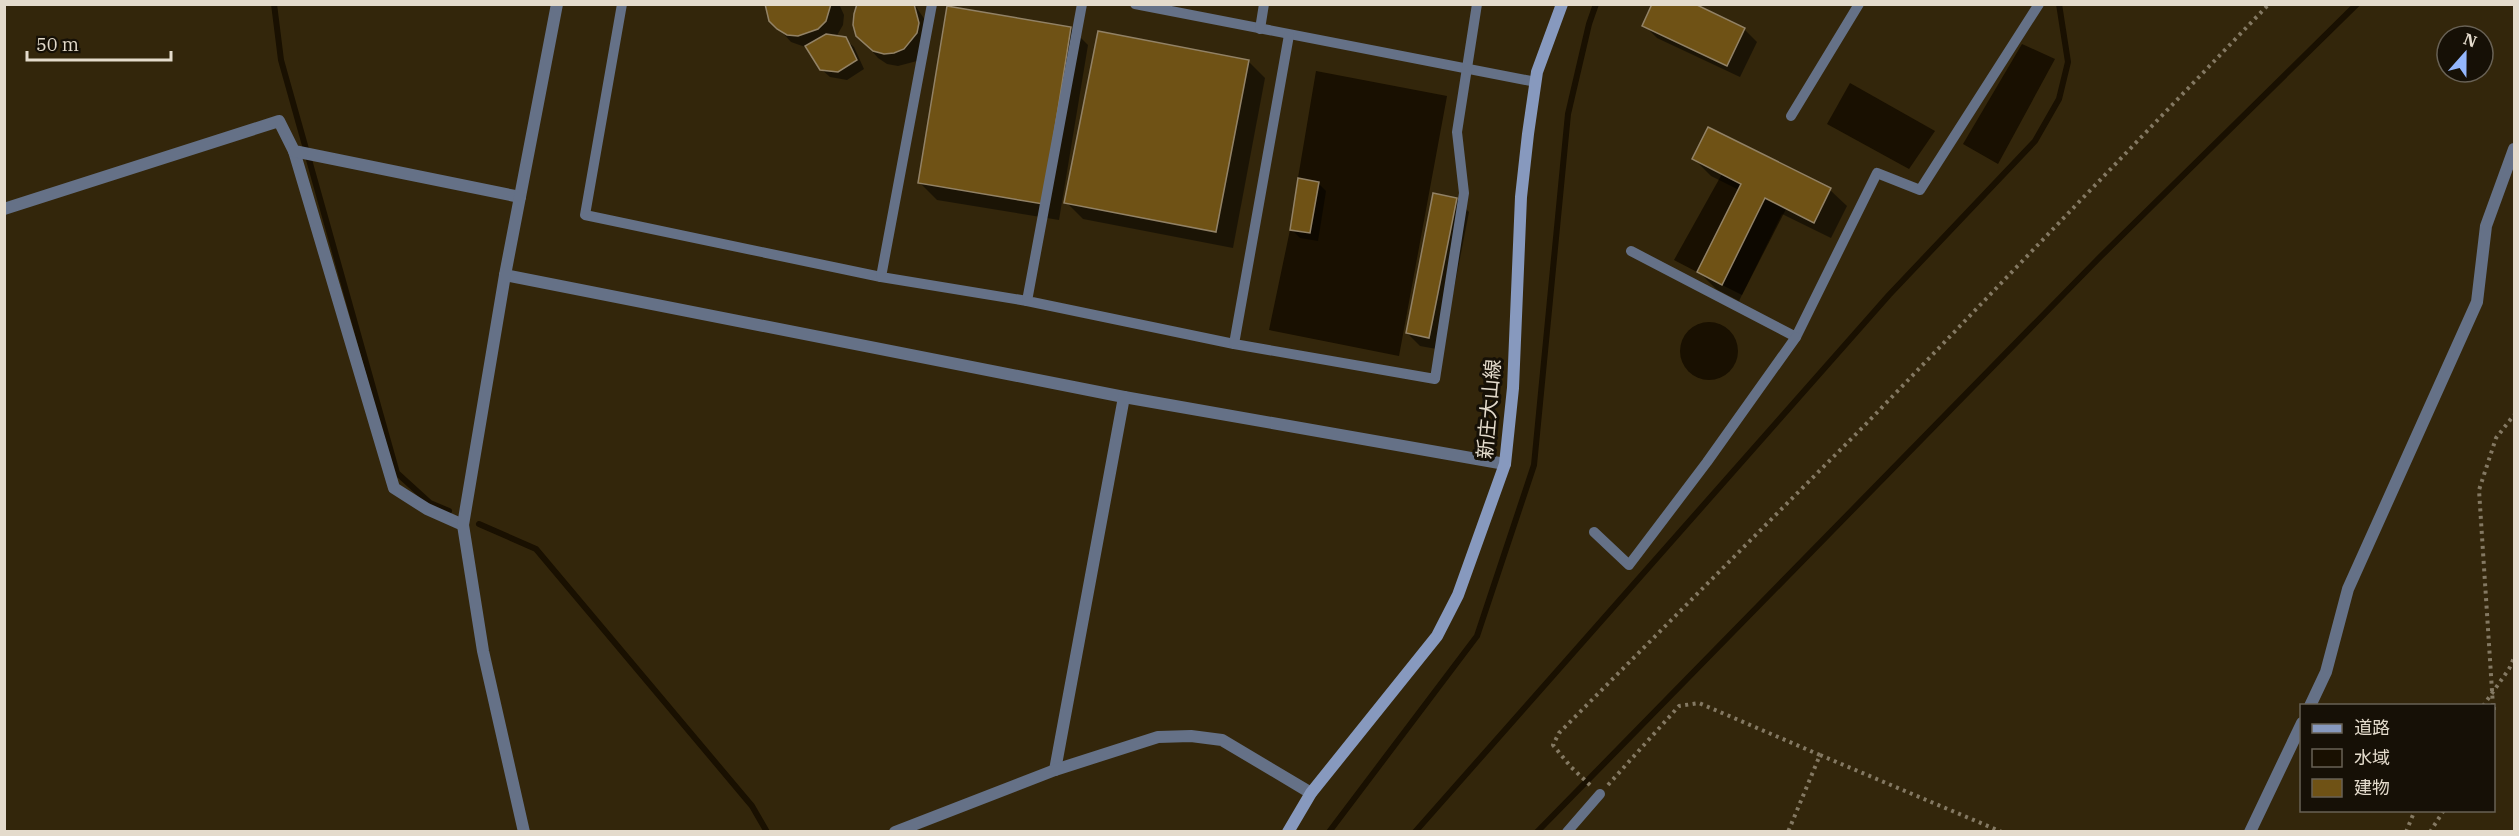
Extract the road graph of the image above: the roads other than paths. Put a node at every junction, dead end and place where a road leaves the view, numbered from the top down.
1 (557, 4) edge
2 (622, 4) edge
3 (932, 4) edge
4 (1082, 4) edge
5 (1134, 4) edge
6 (1264, 4) edge
7 (1477, 4) edge
8 (1562, 4) edge
9 (1858, 4) edge
10 (2040, 4) edge
11 (1260, 29) junction
12 (1289, 35) junction
13 (1467, 69) junction
14 (1536, 82) junction
15 (1791, 116) dead end
16 (2514, 148) edge
17 (297, 152) junction
18 (520, 197) junction
19 (4, 209) edge
20 (1631, 251) dead end
21 (505, 275) junction
22 (881, 277) junction
23 (1028, 301) junction
24 (1796, 337) junction
25 (1234, 344) junction
26 (1125, 397) junction
27 (1505, 464) junction
28 (463, 525) junction
29 (1594, 532) dead end
30 (2310, 704) edge
31 (2300, 725) edge
32 (1055, 770) junction
33 (1311, 793) junction
34 (1600, 794) road end
35 (524, 831) edge
36 (896, 831) edge
37 (1288, 831) edge
38 (1567, 831) edge
39 (2250, 831) edge

1 - 18 street
2 - 22 lane
3 - 22 lane
4 - 23 lane
5 - 11 lane
6 - 11 lane
7 - 13 lane
8 - 14 main road, 新庄大山線
9 - 15 lane
10 - 24 lane
11 - 12 lane
12 - 13 lane
12 - 25 lane
13 - 14 lane
13 - 25 lane
14 - 27 main road, 新庄大山線
16 - 30 street
17 - 18 street
17 - 19 street
17 - 28 street
18 - 21 street
20 - 24 lane
21 - 26 street
21 - 28 street
22 - 23 lane
23 - 25 lane
24 - 29 lane
26 - 27 street
26 - 32 street
27 - 33 main road, 新庄大山線
28 - 35 street
31 - 39 street
32 - 33 street
32 - 36 street
33 - 37 main road, 新庄大山線
34 - 38 lane

